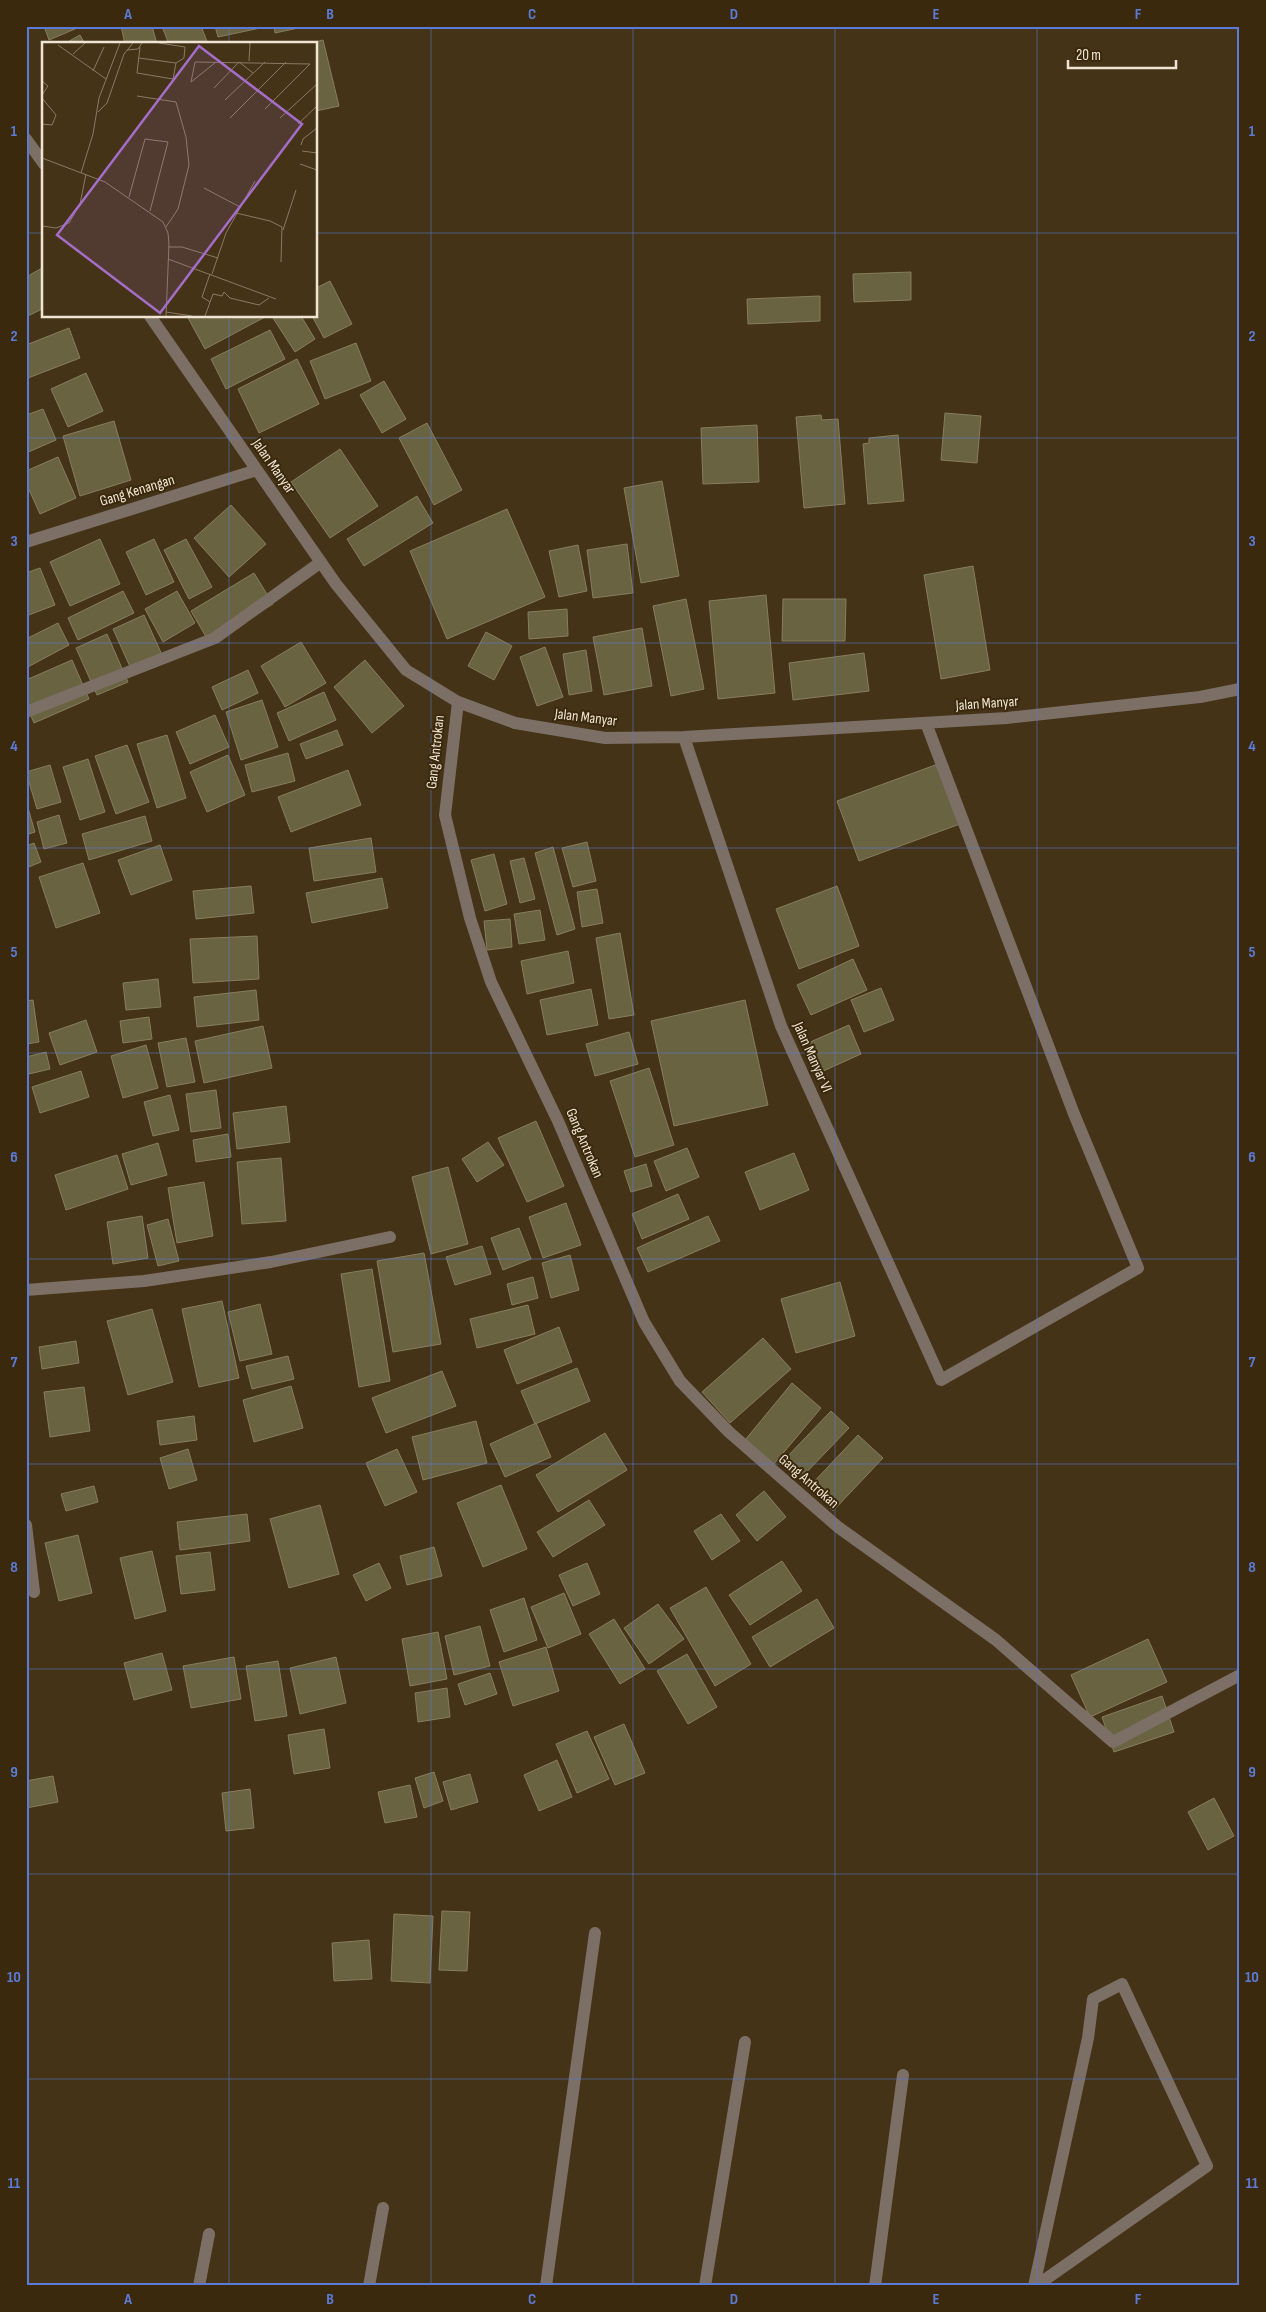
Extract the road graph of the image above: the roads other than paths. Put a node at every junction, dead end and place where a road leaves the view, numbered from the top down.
1 (26, 139) edge
2 (42, 161) edge
3 (151, 318) edge
4 (257, 470) junction
5 (26, 542) edge
6 (320, 562) junction
7 (1240, 689) edge
8 (458, 702) junction
9 (26, 712) edge
10 (926, 723) junction
11 (684, 737) junction
12 (390, 1238) dead end
13 (26, 1290) edge
14 (26, 1525) edge
15 (34, 1592) dead end
16 (1240, 1675) edge
17 (595, 1934) dead end
18 (745, 2042) dead end
19 (903, 2075) dead end
20 (383, 2208) dead end
21 (209, 2234) dead end
22 (199, 2286) edge
23 (369, 2286) edge
24 (546, 2286) edge
25 (705, 2286) edge
26 (875, 2286) edge
27 (1035, 2286) edge

1 - 2 street
3 - 4 street, Jalan Manyar
4 - 5 street, Gang Kenangan
4 - 6 street, Jalan Manyar
6 - 8 street, Jalan Manyar
6 - 9 street
7 - 10 street, Jalan Manyar
8 - 11 street, Jalan Manyar
8 - 16 street, Gang Antrokan
10 - 11 street, Jalan Manyar
10 - 11 street, Jalan Manyar VI
12 - 13 street
14 - 15 street
17 - 24 street
18 - 25 street
19 - 26 street
20 - 23 street
21 - 22 street
27 - 27 street

